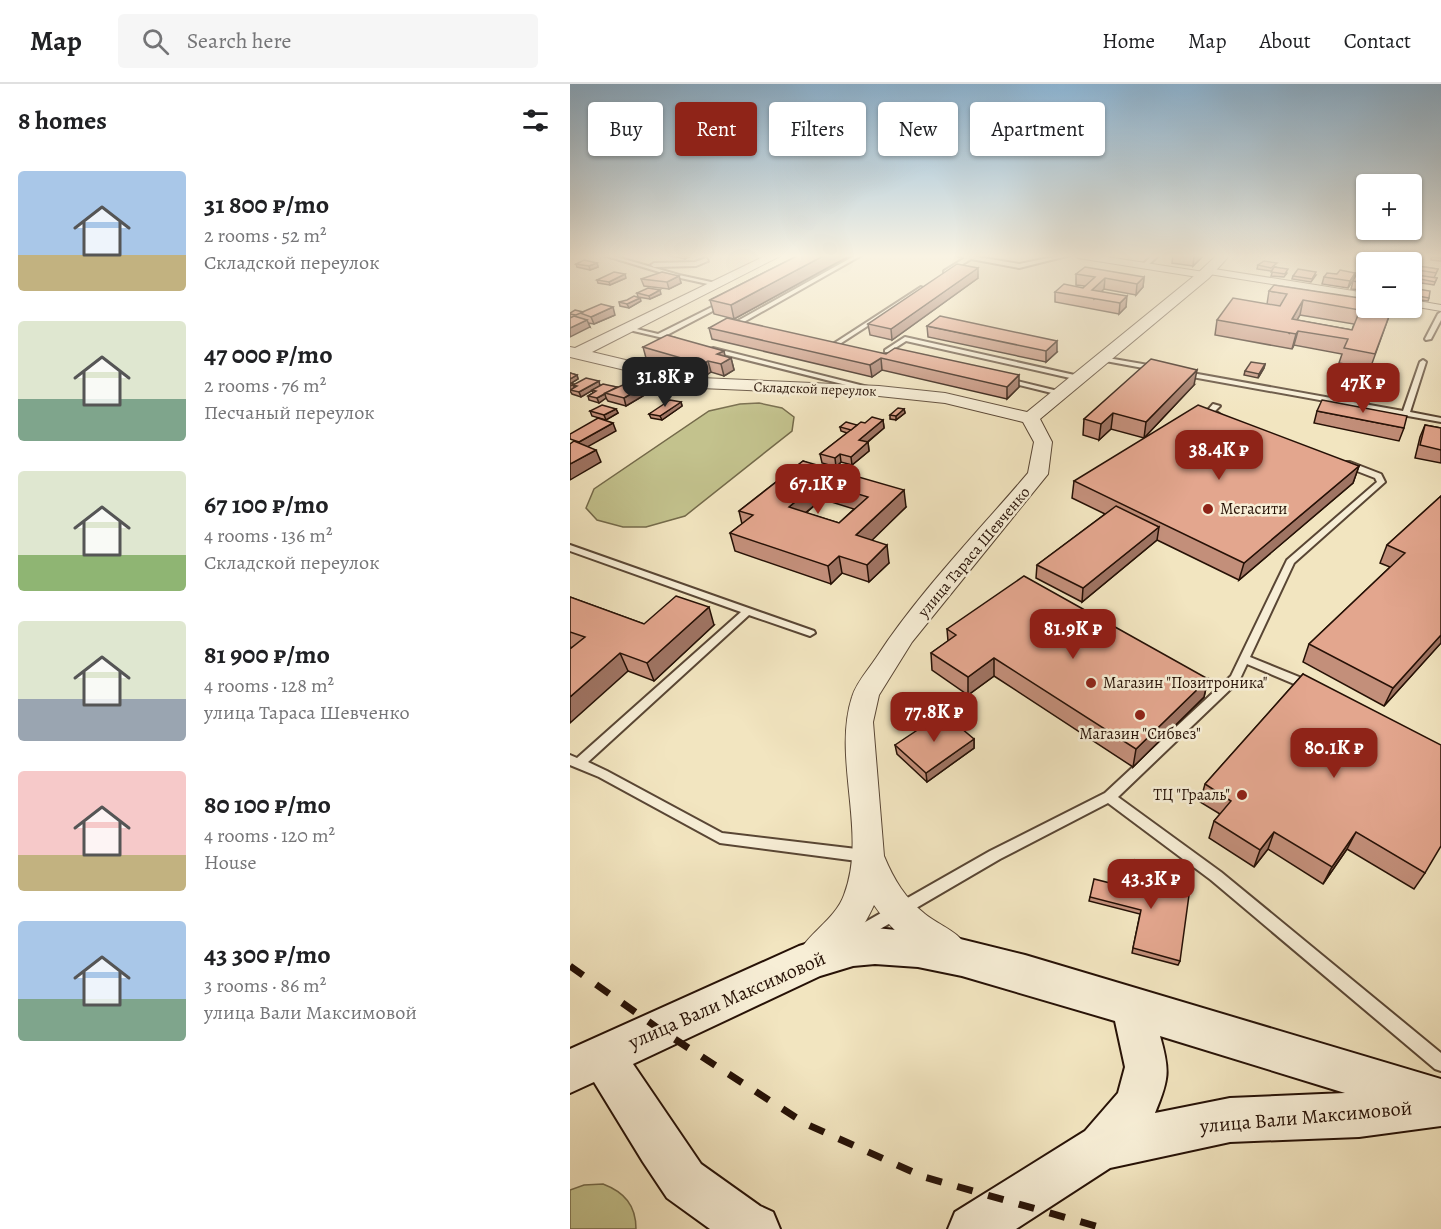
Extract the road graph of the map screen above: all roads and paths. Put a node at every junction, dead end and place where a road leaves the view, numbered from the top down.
1 (669, 308) edge
2 (713, 308) edge
3 (765, 308) edge
4 (891, 308) edge
5 (1163, 308) edge
6 (1441, 314) edge
7 (758, 328) edge
8 (628, 329) junction
9 (660, 336) junction
10 (1428, 339) dead end
11 (683, 342) edge
12 (822, 344) edge
13 (833, 346) junction
14 (706, 348) edge
15 (844, 349) edge
16 (887, 351) junction
17 (572, 354) edge
18 (898, 354) edge
19 (878, 358) edge
20 (1102, 359) junction
21 (1423, 362) dead end
22 (1158, 369) edge
23 (1169, 371) edge
24 (1079, 378) junction
25 (1002, 379) edge
26 (879, 391) junction
27 (1060, 393) junction
28 (1216, 406) dead end
29 (1406, 414) junction
30 (1030, 418) junction
31 (1226, 420) edge
32 (1441, 420) edge
33 (1336, 459) edge
34 (570, 548) edge
35 (748, 611) junction
36 (810, 633) dead end
37 (1244, 659) junction
38 (1325, 694) edge
39 (574, 762) edge
40 (1109, 797) junction
41 (868, 856) junction
42 (899, 912) junction
43 (963, 957) junction
44 (813, 959) junction
45 (1133, 1008) junction
46 (1441, 1063) edge
47 (586, 1064) edge
48 (1441, 1103) edge
49 (1101, 1147) junction
50 (756, 1229) edge
51 (972, 1229) edge

1 - 8 street
2 - 9 lane
3 - 7 lane
4 - 13 lane
5 - 20 street
6 - 10 lane
8 - 9 lane
8 - 17 street
9 - 11 lane
12 - 13 lane
13 - 15 lane
14 - 26 lane
16 - 18 lane
16 - 19 lane
16 - 24 lane
17 - 26 street, Складской переулок
20 - 22 lane
20 - 24 street
21 - 29 lane
23 - 29 lane
24 - 27 street
25 - 27 lane
26 - 30 street, Складской переулок
27 - 30 street
28 - 31 lane
29 - 32 lane
30 - 41 street, улица Тараса Шевченко
33 - 37 lane
34 - 35 lane
35 - 36 lane
35 - 39 lane
37 - 38 lane
37 - 40 lane
39 - 41 lane
40 - 42 lane
40 - 46 lane
41 - 42 street, улица Тараса Шевченко
41 - 44 street, улица Тараса Шевченко
42 - 43 street, улица Тараса Шевченко
42 - 44 lane
43 - 44 main road, улица Вали Максимовой
43 - 45 main road, улица Вали Максимовой
44 - 47 main road, улица Вали Максимовой
45 - 48 main road, улица Вали Максимовой
45 - 49 main road, улица Вали Максимовой
47 - 50 main road, улица Вали Максимовой
48 - 49 main road, улица Вали Максимовой
49 - 51 main road, улица Вали Максимовой

